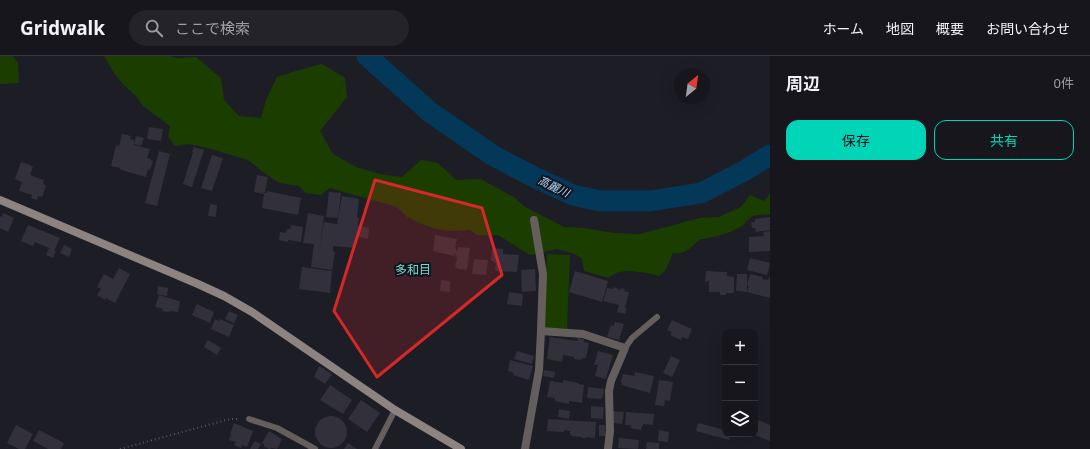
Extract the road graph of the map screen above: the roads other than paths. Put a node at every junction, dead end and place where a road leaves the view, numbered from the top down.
1 (0, 200) edge
2 (534, 220) dead end
3 (657, 317) dead end
4 (541, 331) junction
5 (625, 348) junction
6 (394, 410) junction
7 (249, 419) road end
8 (315, 449) edge
9 (374, 449) edge
10 (461, 449) edge
11 (525, 449) edge
12 (608, 449) edge

1 - 6 street
2 - 4 street
3 - 5 lane
4 - 5 street
4 - 11 street
5 - 12 street
6 - 9 lane
6 - 10 street
7 - 8 lane

